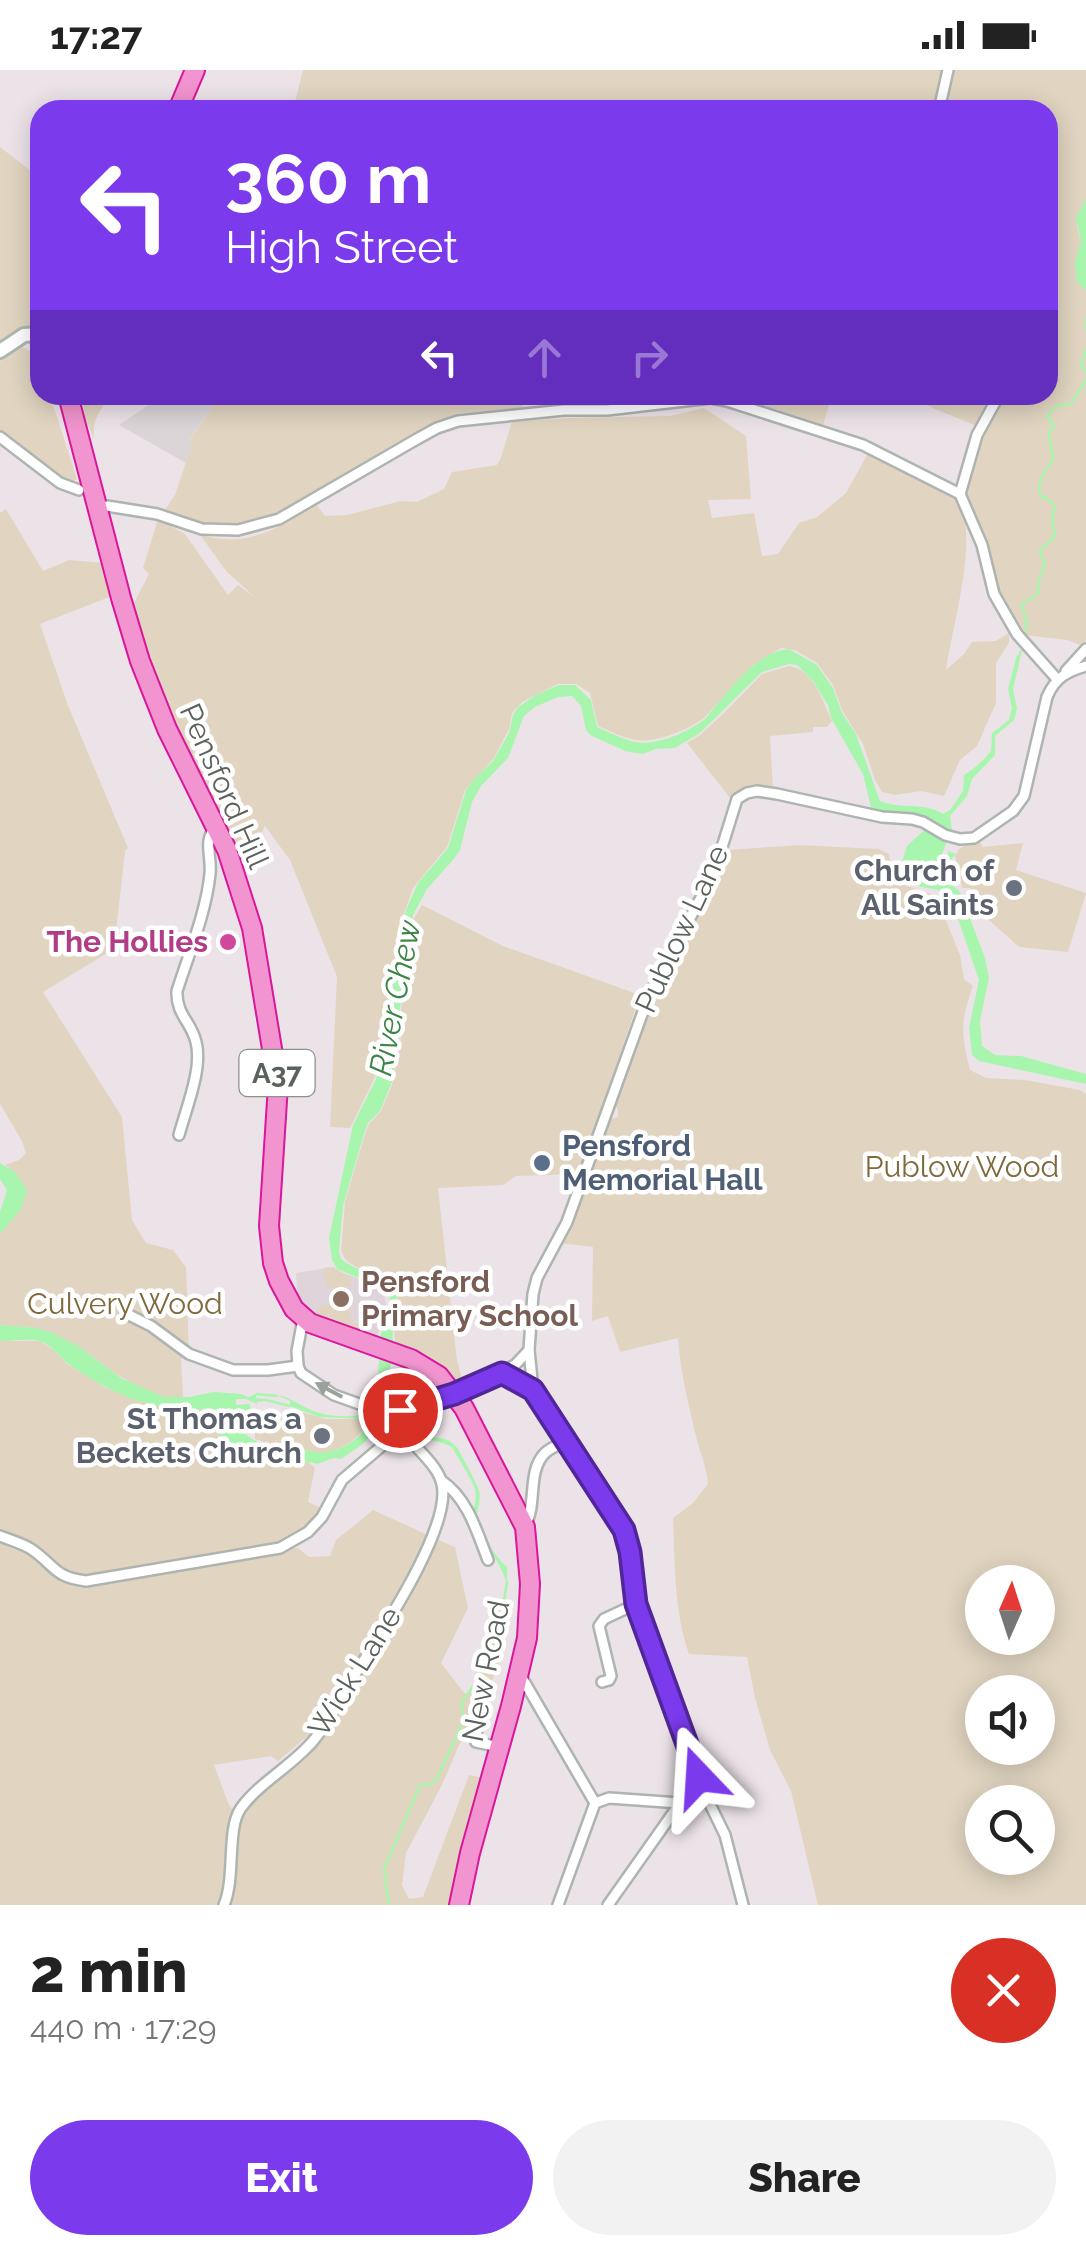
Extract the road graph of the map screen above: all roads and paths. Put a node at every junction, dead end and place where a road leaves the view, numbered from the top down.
1 (194, 70) edge
2 (948, 70) edge
3 (182, 100) edge
4 (941, 100) edge
5 (30, 335) edge
6 (0, 352) edge
7 (71, 405) edge
8 (650, 405) edge
9 (742, 405) edge
10 (994, 405) edge
11 (0, 437) edge
12 (78, 490) dead end
13 (960, 494) junction
14 (98, 507) junction
15 (1086, 649) edge
16 (1086, 666) edge
17 (1061, 676) junction
18 (216, 827) junction
19 (178, 1135) dead end
20 (125, 1313) dead end
21 (304, 1318) junction
22 (528, 1350) junction
23 (298, 1366) junction
24 (502, 1373) junction
25 (533, 1390) junction
26 (454, 1394) junction
27 (400, 1410) junction
28 (403, 1428) junction
29 (567, 1440) junction
30 (442, 1481) junction
31 (524, 1527) junction
32 (0, 1536) edge
33 (488, 1560) dead end
34 (636, 1604) junction
35 (520, 1673) junction
36 (602, 1682) dead end
37 (483, 1704) dead end
38 (500, 1748) junction
39 (706, 1796) junction
40 (595, 1803) junction
41 (680, 1803) junction
42 (224, 1905) edge
43 (460, 1905) edge
44 (558, 1905) edge
45 (608, 1905) edge
46 (743, 1905) edge

1 - 3 highway
2 - 4 street
5 - 6 main road
7 - 14 highway, Pensford Hill / A37
8 - 14 street
9 - 13 street
10 - 13 street
11 - 12 street
13 - 17 street
14 - 18 highway, Pensford Hill / A37
15 - 17 street
16 - 17 street
17 - 22 street, Publow Lane
18 - 19 street
18 - 21 highway, Pensford Hill / A37
20 - 23 street
21 - 23 street
21 - 26 highway, New Road
22 - 24 street
22 - 25 street, Publow Lane
27 -> 23 street
24 - 25 street
24 - 26 street
25 - 29 street
26 - 27 street
26 - 31 highway, New Road
27 - 28 street
28 - 30 street
28 - 32 street
29 - 31 street
29 - 34 street
30 - 33 street
30 - 42 street, Wick Lane
31 - 35 highway, New Road
34 - 36 street
34 - 39 street
35 - 38 highway, New Road
35 - 40 street
37 - 38 street
38 - 43 highway, New Road
39 - 41 street
39 - 46 street
40 - 41 street
40 - 44 street
41 - 45 street

